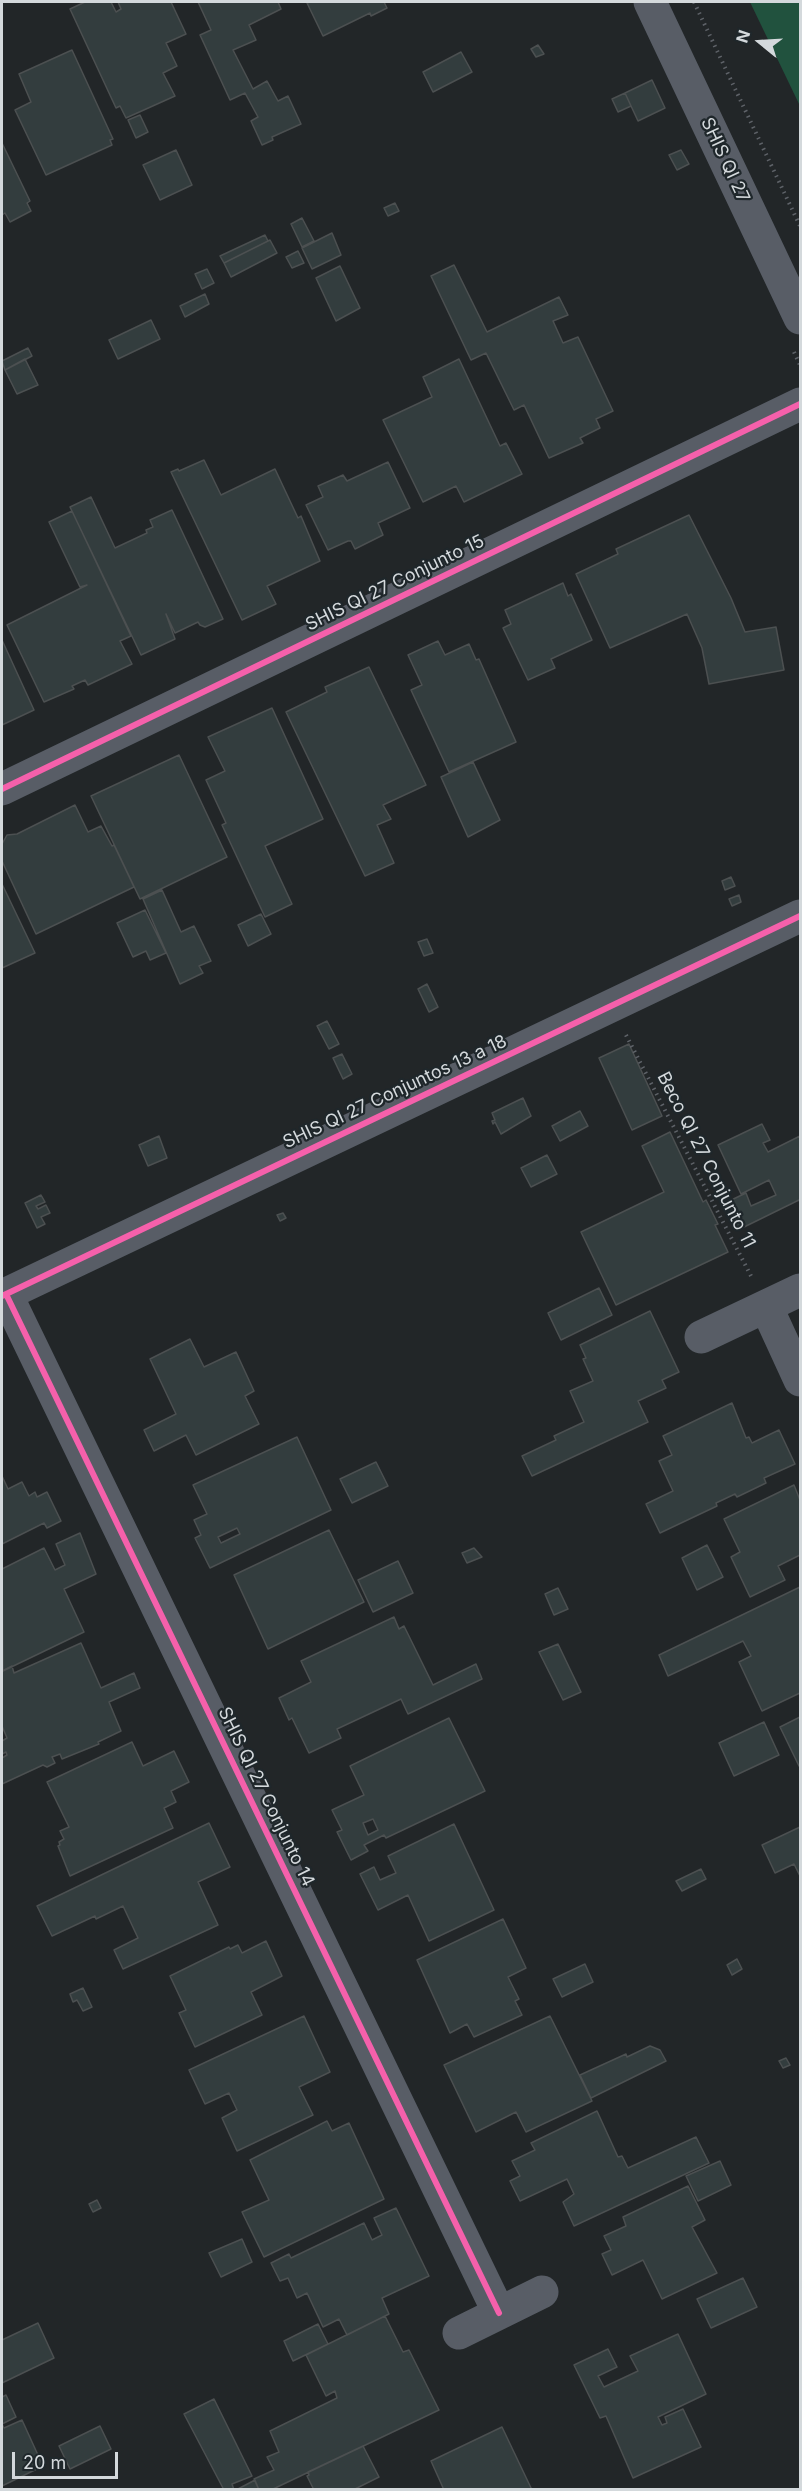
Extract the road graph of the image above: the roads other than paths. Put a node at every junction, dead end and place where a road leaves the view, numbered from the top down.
1 (650, 2) edge
2 (801, 318) edge
3 (801, 404) edge
4 (2, 789) edge
5 (801, 916) edge
6 (801, 1290) edge
7 (4, 1295) edge
8 (766, 1306) junction
9 (701, 1337) dead end
10 (801, 1380) edge
11 (542, 2292) dead end
12 (499, 2313) junction
13 (459, 2332) dead end

1 - 2 street, SHIS QI 27
3 - 4 street, SHIS QI 27 Conjunto 15
5 - 7 street, SHIS QI 27 Conjuntos 13 a 18
6 - 8 street
7 - 12 street, SHIS QI 27 Conjunto 14
8 - 9 street
8 - 10 street
11 - 12 street
12 - 13 street

